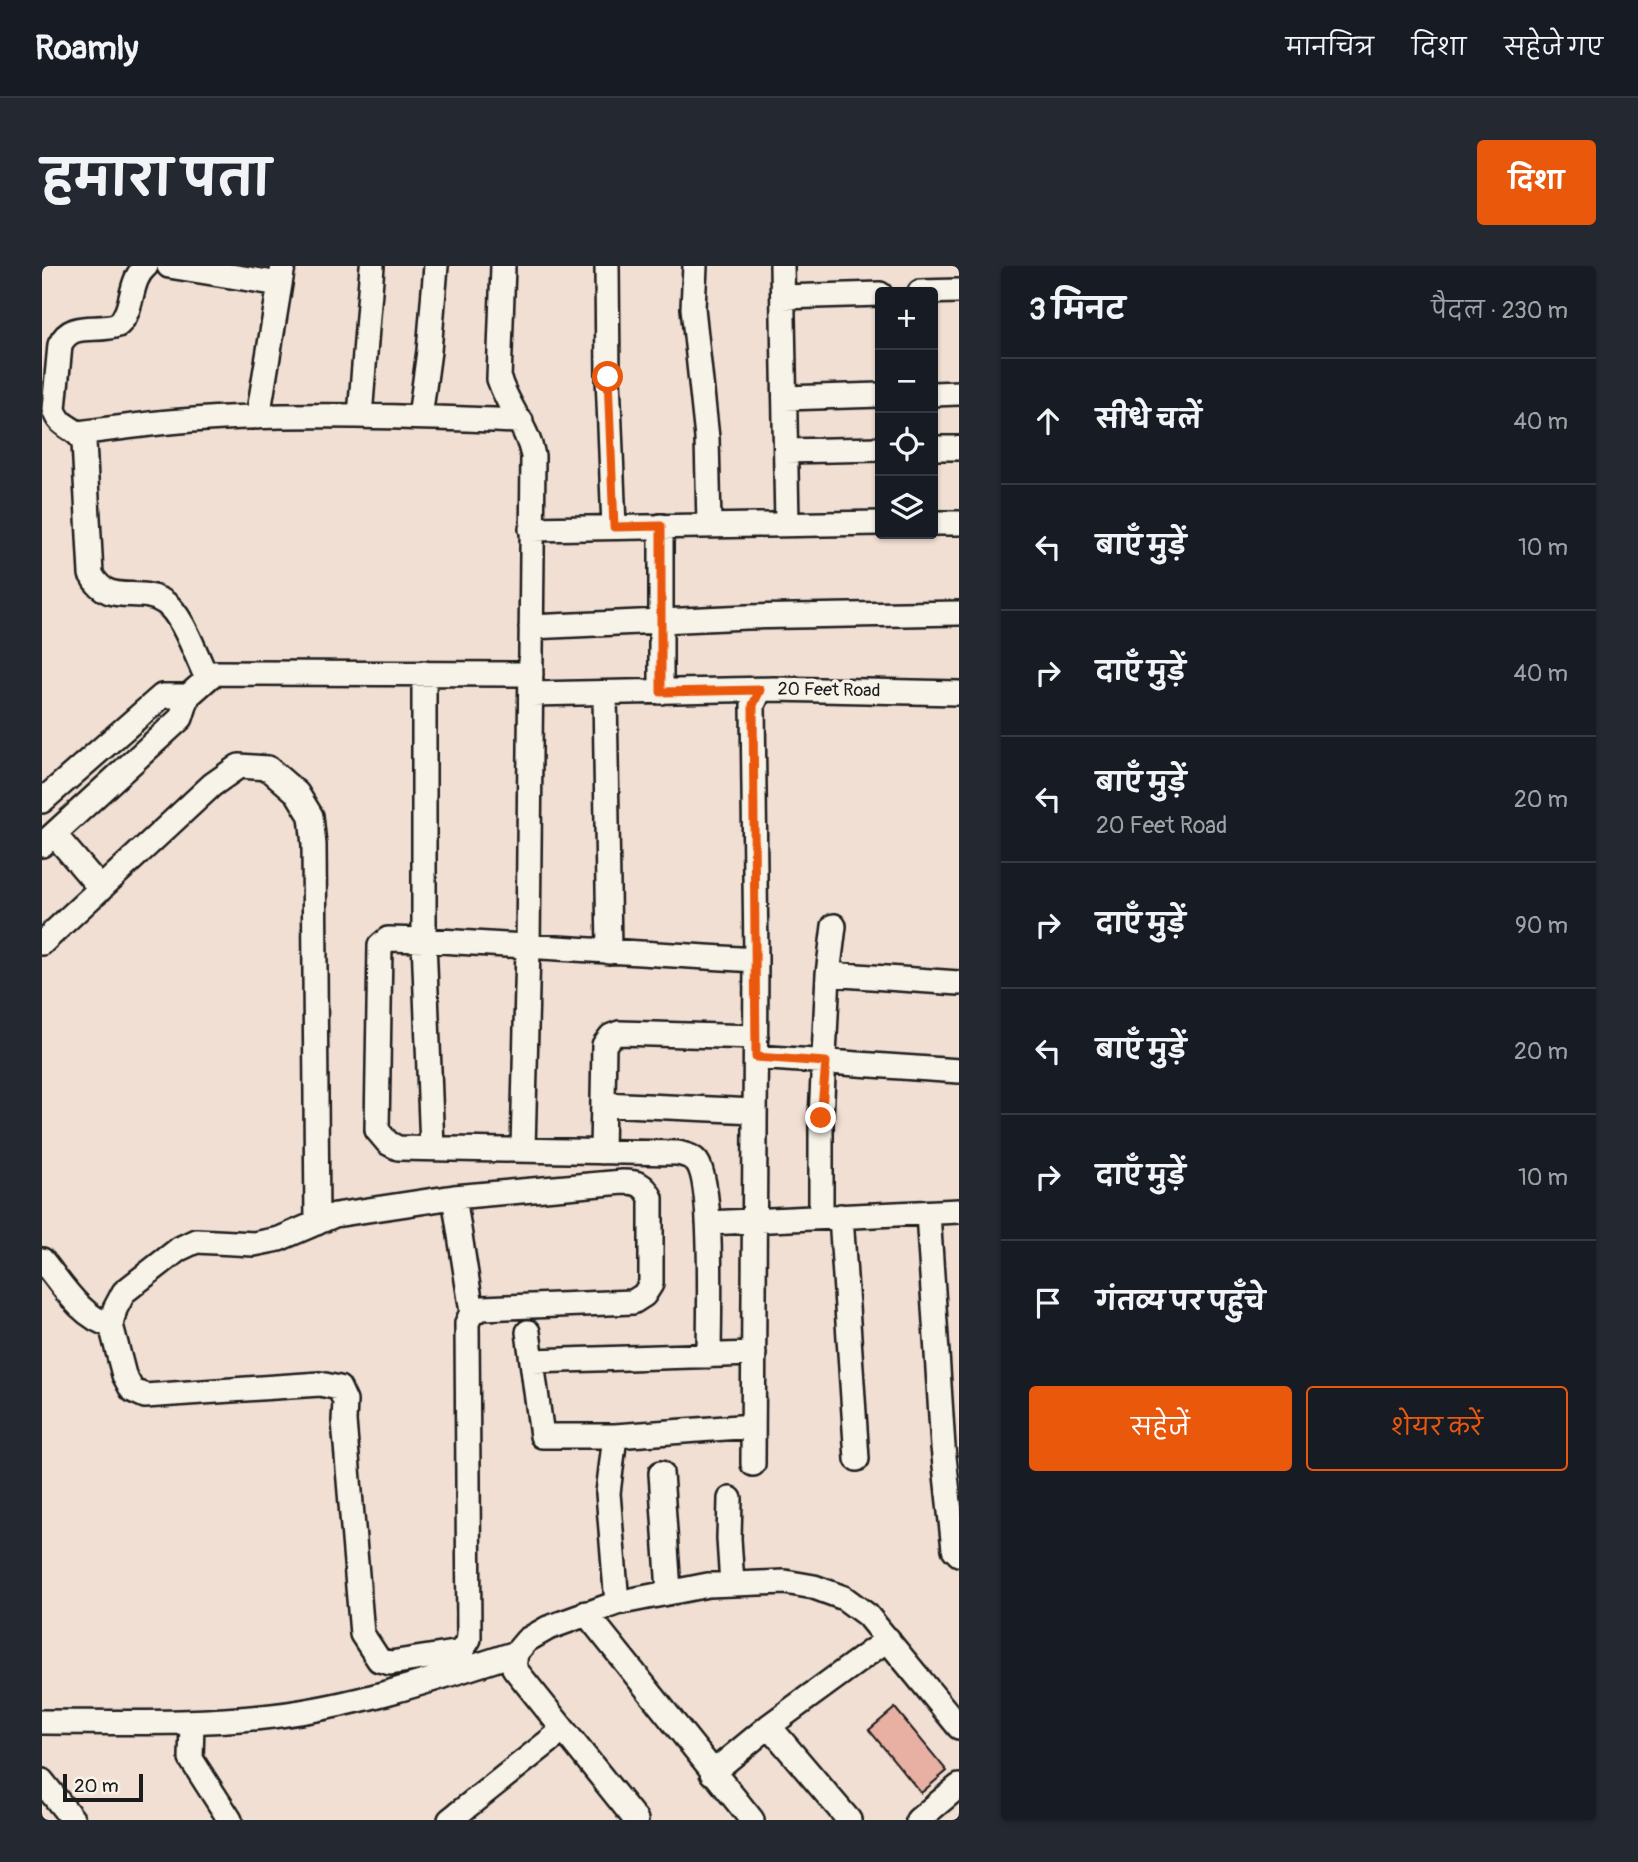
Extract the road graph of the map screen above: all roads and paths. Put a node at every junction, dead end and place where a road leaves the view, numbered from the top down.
1 (146, 266) edge
2 (169, 266) edge
3 (372, 266) edge
4 (436, 266) edge
5 (503, 266) edge
6 (607, 266) edge
7 (695, 266) edge
8 (782, 266) edge
9 (282, 275) edge
10 (959, 291) edge
11 (938, 292) edge
12 (875, 294) edge
13 (783, 297) junction
14 (959, 393) edge
15 (938, 394) edge
16 (875, 395) edge
17 (785, 398) junction
18 (360, 416) junction
19 (258, 417) junction
20 (420, 417) junction
21 (521, 421) junction
22 (79, 433) junction
23 (938, 448) edge
24 (959, 448) edge
25 (875, 449) edge
26 (786, 451) junction
27 (787, 523) junction
28 (875, 523) edge
29 (938, 523) edge
30 (959, 523) edge
31 (709, 525) junction
32 (661, 526) junction
33 (614, 527) junction
34 (531, 529) junction
35 (959, 613) edge
36 (660, 621) junction
37 (531, 627) junction
38 (425, 673) junction
39 (207, 678) junction
40 (531, 684) junction
41 (760, 690) junction
42 (661, 692) junction
43 (605, 693) junction
44 (959, 693) edge
45 (188, 696) junction
46 (42, 801) edge
47 (48, 840) edge
48 (101, 889) junction
49 (834, 926) dead end
50 (424, 940) junction
51 (42, 943) edge
52 (528, 947) junction
53 (609, 951) junction
54 (756, 960) junction
55 (828, 974) junction
56 (959, 983) edge
57 (756, 1047) junction
58 (826, 1062) junction
59 (959, 1071) edge
60 (603, 1104) junction
61 (755, 1111) junction
62 (432, 1148) junction
63 (523, 1150) junction
64 (602, 1152) junction
65 (454, 1197) junction
66 (959, 1211) edge
67 (928, 1213) junction
68 (831, 1217) junction
69 (755, 1220) junction
70 (317, 1223) junction
71 (708, 1223) junction
72 (42, 1260) edge
73 (472, 1311) junction
74 (111, 1325) junction
75 (528, 1332) dead end
76 (754, 1354) junction
77 (709, 1356) junction
78 (532, 1361) junction
79 (753, 1426) junction
80 (615, 1436) junction
81 (857, 1459) dead end
82 (753, 1464) dead end
83 (662, 1473) dead end
84 (730, 1499) dead end
85 (959, 1554) edge
86 (732, 1584) junction
87 (668, 1591) junction
88 (617, 1602) junction
89 (586, 1614) junction
90 (888, 1639) junction
91 (516, 1653) junction
92 (42, 1722) edge
93 (192, 1722) junction
94 (769, 1726) junction
95 (959, 1727) edge
96 (562, 1731) junction
97 (712, 1773) junction
98 (42, 1781) edge
99 (959, 1786) edge
100 (73, 1820) edge
101 (230, 1820) edge
102 (450, 1820) edge
103 (636, 1820) edge
104 (752, 1820) edge
105 (849, 1820) edge
106 (918, 1820) edge

1 - 22 street
2 - 9 street
3 - 18 street
4 - 20 street
5 - 21 street
6 - 33 street
7 - 31 street
8 - 13 street
9 - 19 street
10 - 11 street
12 - 13 street
13 - 17 street
14 - 15 street
16 - 17 street
17 - 26 street
18 - 19 street
18 - 20 street
19 - 22 street
20 - 21 street
21 - 34 street
22 - 39 street
23 - 24 street
25 - 26 street
26 - 27 street
27 - 28 street
27 - 31 street
29 - 30 street
31 - 32 street
32 - 33 street
32 - 36 street
33 - 34 street
34 - 37 street
35 - 36 street
36 - 37 street
36 - 42 street
37 - 40 street
38 - 39 street, 20 Feet Road
38 - 40 street, 20 Feet Road
38 - 50 street
39 - 45 street
40 - 43 street, 20 Feet Road
40 - 52 street
41 - 42 street, 20 Feet Road
41 - 44 street, 20 Feet Road
41 - 54 street
42 - 43 street, 20 Feet Road
43 - 53 street
45 - 46 street
45 - 47 street
47 - 48 street
48 - 51 street
48 - 70 street
49 - 55 street
50 - 52 street
50 - 62 street
50 - 62 street
52 - 53 street
52 - 63 street
53 - 54 street
54 - 57 street
55 - 56 street
55 - 58 street
57 - 58 street
57 - 60 street
57 - 61 street
58 - 59 street
58 - 68 street
60 - 61 street
60 - 64 street
61 - 69 street
62 - 63 street
63 - 64 street
64 - 71 street
65 - 70 street
65 - 73 street
65 - 73 street
66 - 67 street
67 - 68 street
67 - 85 street
68 - 69 street
68 - 81 street
69 - 71 street
69 - 76 street
70 - 74 street
71 - 77 street
72 - 74 street
73 - 74 street
75 - 78 street
76 - 77 street
76 - 79 street
77 - 78 street
78 - 80 street
79 - 80 street
79 - 82 street
80 - 88 street
83 - 87 street
84 - 86 street
86 - 87 street
86 - 90 street
87 - 88 street
88 - 89 street
89 - 91 street
89 - 97 street
90 - 94 street
90 - 95 street
91 - 93 street
91 - 96 street
92 - 93 street
93 - 101 street
94 - 97 street
94 - 105 street
96 - 102 street
96 - 103 street
97 - 104 street
98 - 100 street
99 - 106 street

